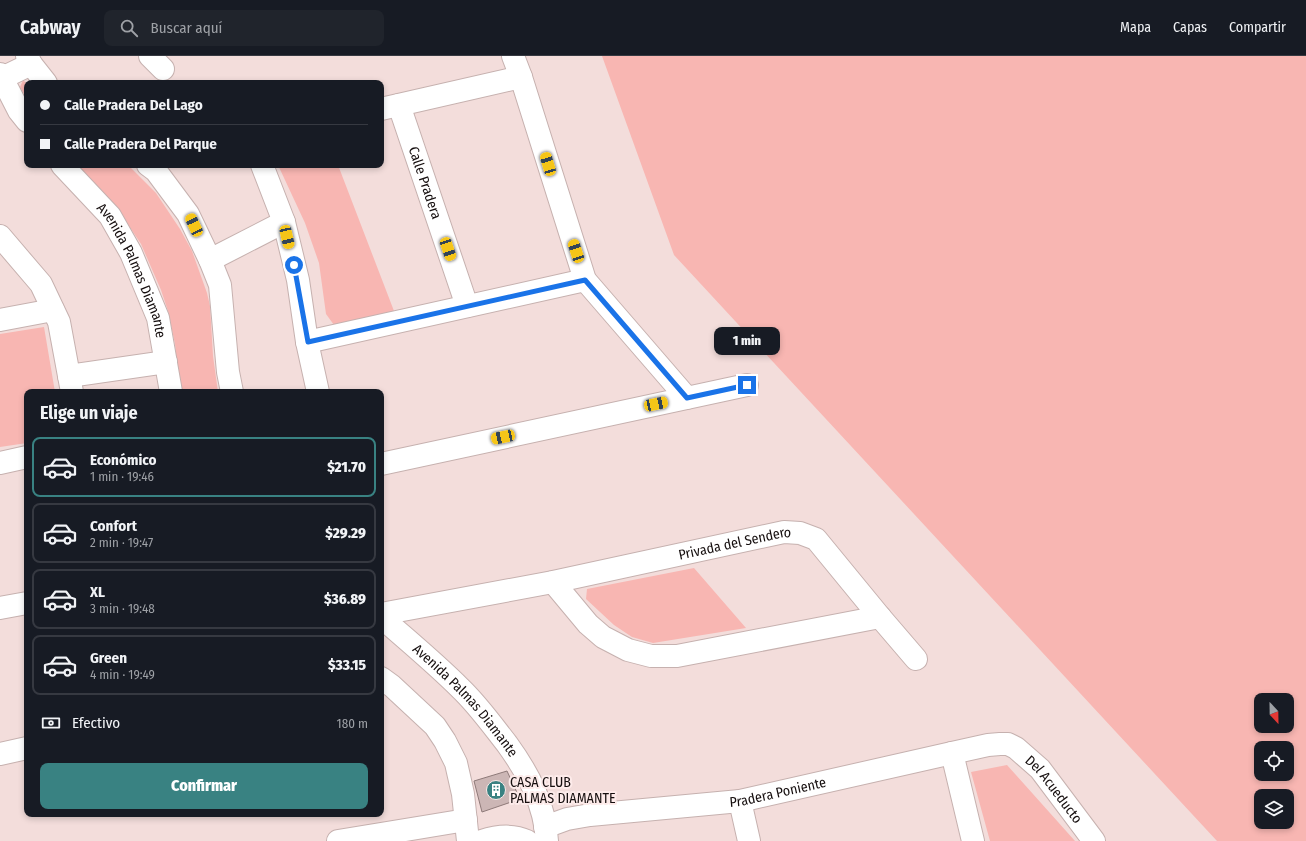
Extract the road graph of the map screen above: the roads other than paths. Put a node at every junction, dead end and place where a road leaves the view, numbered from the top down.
1 (513, 56) edge
2 (29, 60) edge
3 (1, 77) edge
4 (521, 78) junction
5 (44, 80) edge
6 (390, 107) edge
7 (24, 117) edge
8 (65, 168) edge
9 (152, 168) edge
10 (263, 168) edge
11 (284, 222) junction
12 (0, 236) edge
13 (210, 260) junction
14 (585, 280) junction
15 (467, 306) junction
16 (54, 310) junction
17 (0, 320) edge
18 (308, 342) junction
19 (166, 362) junction
20 (71, 384) edge
21 (747, 385) dead end
22 (170, 389) edge
23 (231, 389) edge
24 (317, 389) edge
25 (687, 398) junction
26 (24, 458) edge
27 (0, 463) edge
28 (384, 463) edge
29 (554, 582) junction
30 (24, 604) edge
31 (0, 608) edge
32 (384, 614) edge
33 (880, 617) junction
34 (384, 618) edge
35 (916, 659) dead end
36 (384, 680) edge
37 (1008, 744) joint
38 (24, 749) edge
39 (952, 753) junction
40 (0, 754) edge
41 (740, 801) junction
42 (466, 820) junction
43 (546, 834) edge
44 (338, 841) edge
45 (468, 841) edge
46 (482, 841) edge
47 (527, 841) edge
48 (749, 841) edge
49 (973, 841) edge
50 (1094, 841) edge

1 - 4 street
2 - 3 street
2 - 5 street
3 - 7 street
4 - 6 street
4 - 14 street
6 - 15 street, Calle Pradera
8 - 19 street, Avenida Palmas Diamante
9 - 13 street
10 - 11 street
11 - 13 street
11 - 18 street
12 - 16 street
13 - 23 street
14 - 15 street
14 - 25 street
15 - 18 street
16 - 17 street
16 - 20 street
18 - 24 street
19 - 20 street
19 - 22 street, Avenida Palmas Diamante
21 - 25 street
25 - 28 street
26 - 27 street
29 - 32 street, Privada del Sendero
29 - 33 street
29 - 33 street, Privada del Sendero
30 - 31 street
33 - 35 street, Privada del Sendero
34 - 43 street, Avenida Palmas Diamante
36 - 42 street
37 - 39 street, Pradera Poniente
37 - 50 street, Del Acueducto
38 - 40 street
39 - 41 street, Pradera Poniente
39 - 49 street
41 - 43 street, Pradera Poniente
41 - 48 street
42 - 44 street
42 - 45 street
46 - 47 street

